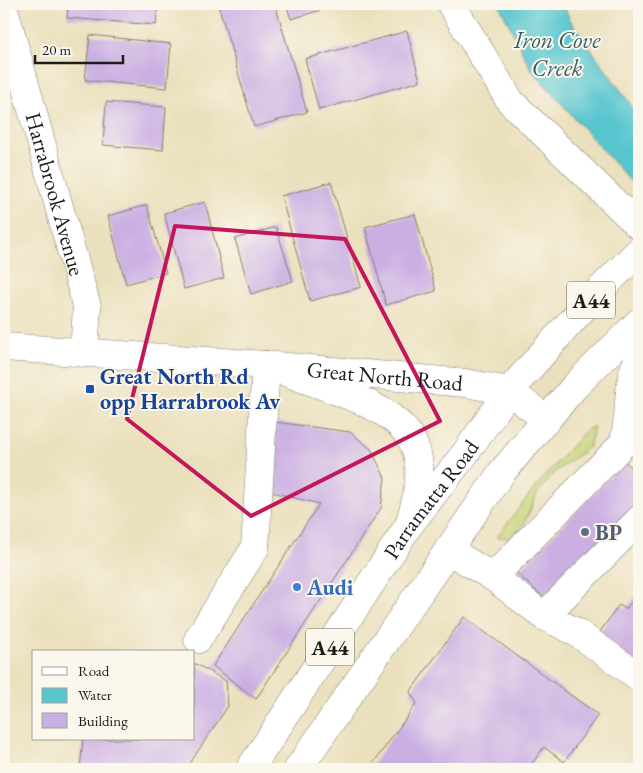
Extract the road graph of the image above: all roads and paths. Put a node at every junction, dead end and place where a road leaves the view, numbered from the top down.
1 (452, 4) edge
2 (4, 9) edge
3 (639, 226) edge
4 (639, 252) edge
5 (639, 322) edge
6 (4, 346) edge
7 (84, 353) junction
8 (639, 358) edge
9 (266, 365) junction
10 (509, 391) junction
11 (547, 420) junction
12 (633, 439) edge
13 (639, 520) edge
14 (409, 525) junction
15 (448, 550) junction
16 (494, 577) junction
17 (544, 616) junction
18 (198, 639) dead end
19 (639, 677) edge
20 (639, 697) edge
21 (250, 769) edge
22 (298, 769) edge

1 - 3 main road
2 - 7 main road, Harrabrook Avenue
4 - 10 main road, Parramatta Road / A44
5 - 11 main road, Parramatta Road / A44
6 - 7 main road, Great North Road
7 - 9 main road, Great North Road
8 - 12 main road
9 - 10 main road, Great North Road
9 - 14 main road
9 - 18 main road
10 - 11 main road, Great North Road
10 - 14 main road, Parramatta Road / A44
11 - 15 main road, Parramatta Road / A44
12 - 16 main road
13 - 17 main road
14 - 21 main road, Parramatta Road / A44
15 - 16 main road
15 - 22 main road, Parramatta Road / A44
16 - 17 main road
17 - 19 main road
17 - 20 main road

